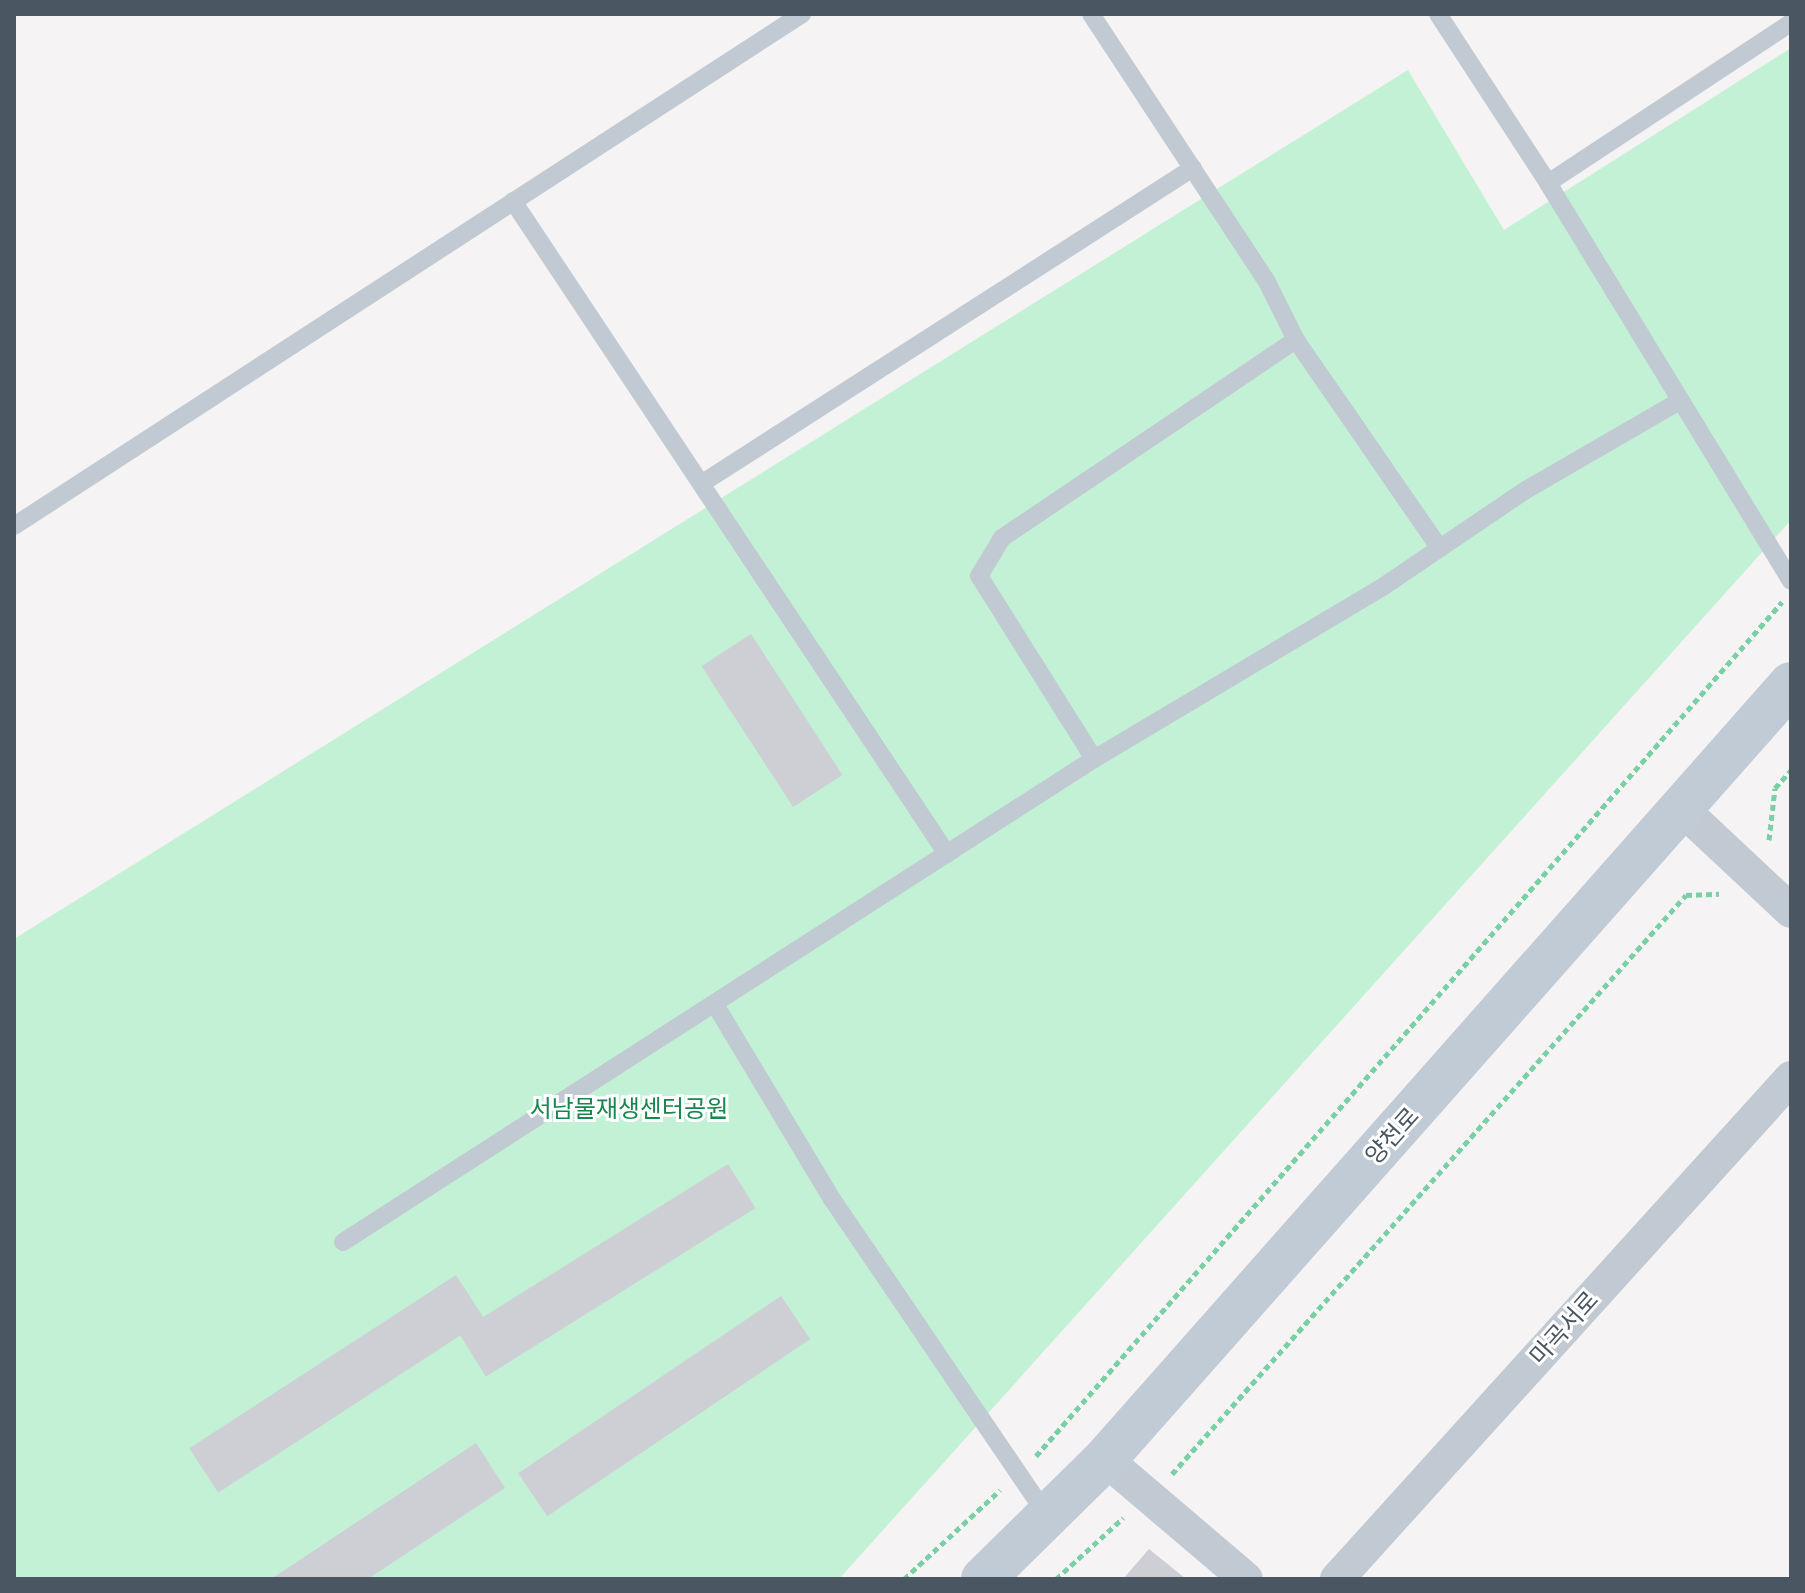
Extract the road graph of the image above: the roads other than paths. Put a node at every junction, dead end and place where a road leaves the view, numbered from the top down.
1 (802, 14) edge
2 (1091, 14) edge
3 (1438, 14) edge
4 (1791, 23) edge
5 (1193, 168) junction
6 (1548, 183) junction
7 (513, 201) junction
8 (1296, 340) junction
9 (1681, 400) junction
10 (704, 482) junction
11 (14, 526) edge
12 (1438, 546) junction
13 (1791, 581) edge
14 (1791, 684) edge
15 (1094, 759) junction
16 (1682, 809) junction
17 (947, 854) junction
18 (1791, 911) edge
19 (716, 1006) junction
20 (1791, 1078) edge
21 (343, 1242) dead end
22 (1105, 1459) junction
23 (1047, 1515) junction
24 (983, 1579) edge
25 (1246, 1579) edge
26 (1337, 1579) edge

1 - 7 lane
2 - 5 lane
3 - 6 lane
4 - 6 lane
5 - 8 lane
5 - 10 lane
6 - 9 lane
7 - 10 lane
7 - 11 lane
8 - 12 lane
8 - 15 lane
9 - 12 lane
9 - 13 lane
10 - 17 lane
12 - 15 lane
14 - 16 main road, 양천로
15 - 17 lane
16 - 18 street
16 - 22 main road, 양천로
17 - 19 lane
19 - 21 lane
19 - 23 lane
20 - 26 street, 마곡서로
22 - 23 main road, 양천로
22 - 25 street
23 - 24 main road, 양천로

